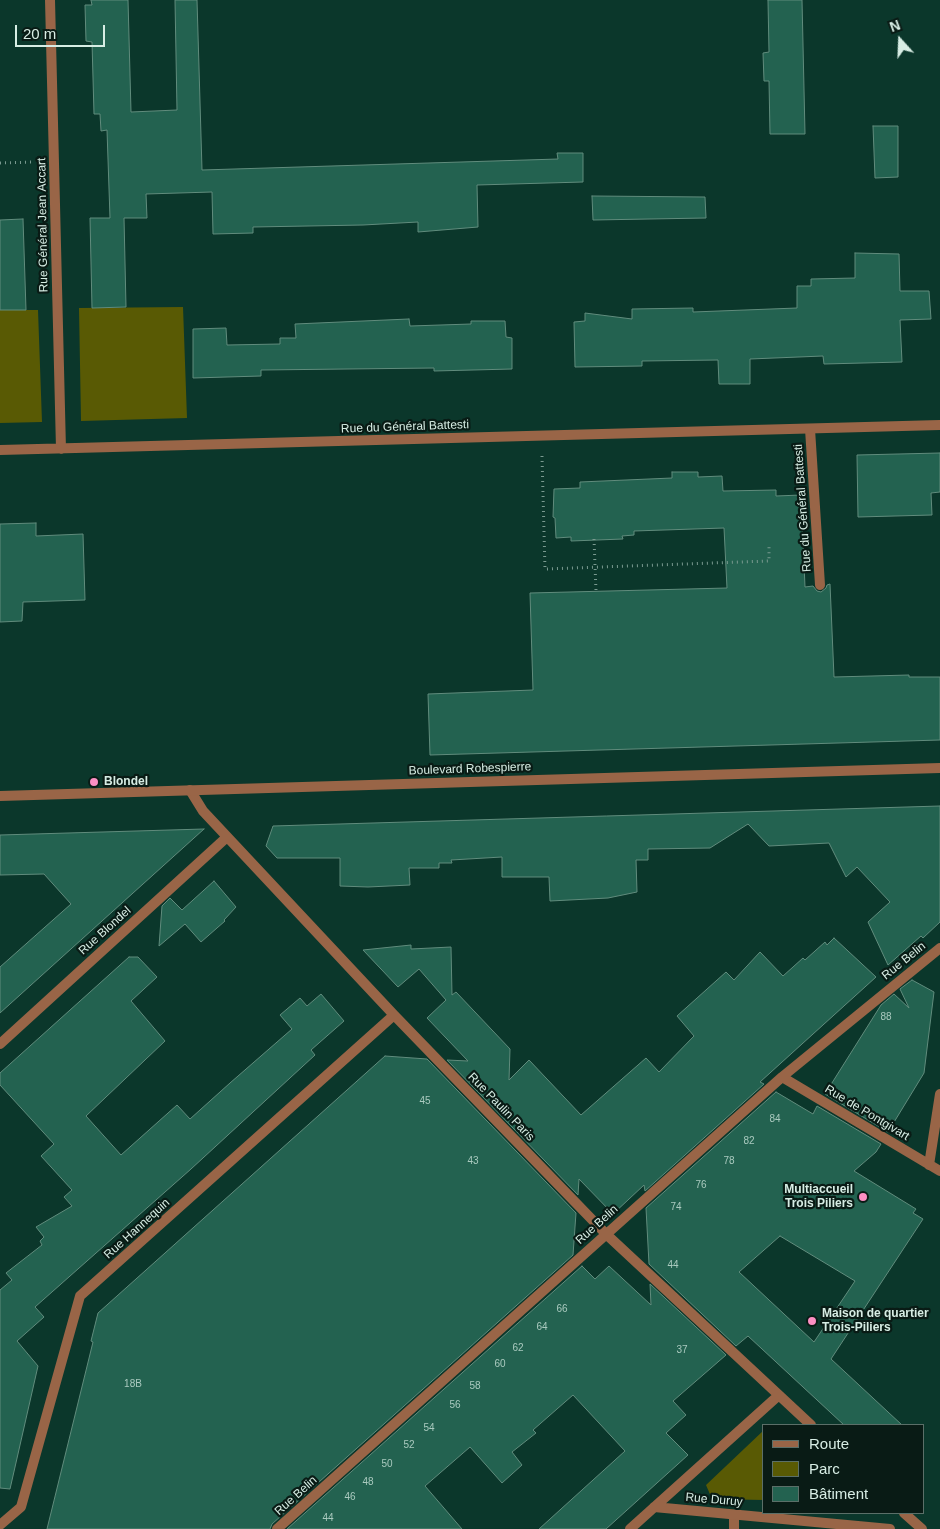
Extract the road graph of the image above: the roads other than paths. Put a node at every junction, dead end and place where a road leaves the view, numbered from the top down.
1 (50, 0) edge
2 (940, 425) edge
3 (810, 428) junction
4 (61, 449) junction
5 (0, 450) edge
6 (820, 585) dead end
7 (940, 768) edge
8 (190, 790) junction
9 (0, 796) edge
10 (227, 837) junction
11 (940, 948) edge
12 (394, 1015) junction
13 (0, 1044) edge
14 (782, 1076) junction
15 (940, 1094) edge
16 (930, 1165) junction
17 (940, 1171) edge
18 (606, 1234) junction
19 (779, 1396) junction
20 (810, 1424) edge
21 (654, 1507) junction
22 (734, 1514) junction
23 (905, 1514) edge
24 (0, 1525) edge
25 (277, 1529) edge
26 (630, 1529) edge
27 (734, 1529) edge
28 (890, 1529) edge
29 (922, 1529) edge

1 - 4 street, Rue Général Jean Accart
2 - 3 street, Rue du Général Battesti
3 - 4 street, Rue du Général Battesti
3 - 6 street, Rue du Général Battesti
4 - 5 street, Rue du Général Battesti
7 - 8 street, Boulevard Robespierre
8 - 9 street, Boulevard Robespierre
8 - 10 street, Rue Paulin Paris
10 - 12 street, Rue Paulin Paris
10 - 13 street, Rue Blondel
11 - 14 street, Rue Belin
12 - 18 street, Rue Paulin Paris
12 - 24 street, Rue Hannequin
14 - 16 street, Rue de Pontgivart
14 - 18 street, Rue Belin
15 - 16 street
16 - 17 street, Rue de Pontgivart
18 - 19 street, Rue Paulin Paris
18 - 25 street, Rue Belin
19 - 20 street, Rue Paulin Paris
19 - 21 street, Rue Duruy
21 - 22 street, Rue Duruy
21 - 26 street, Rue Duruy
22 - 27 street
22 - 28 street, Rue Duruy
23 - 29 street

